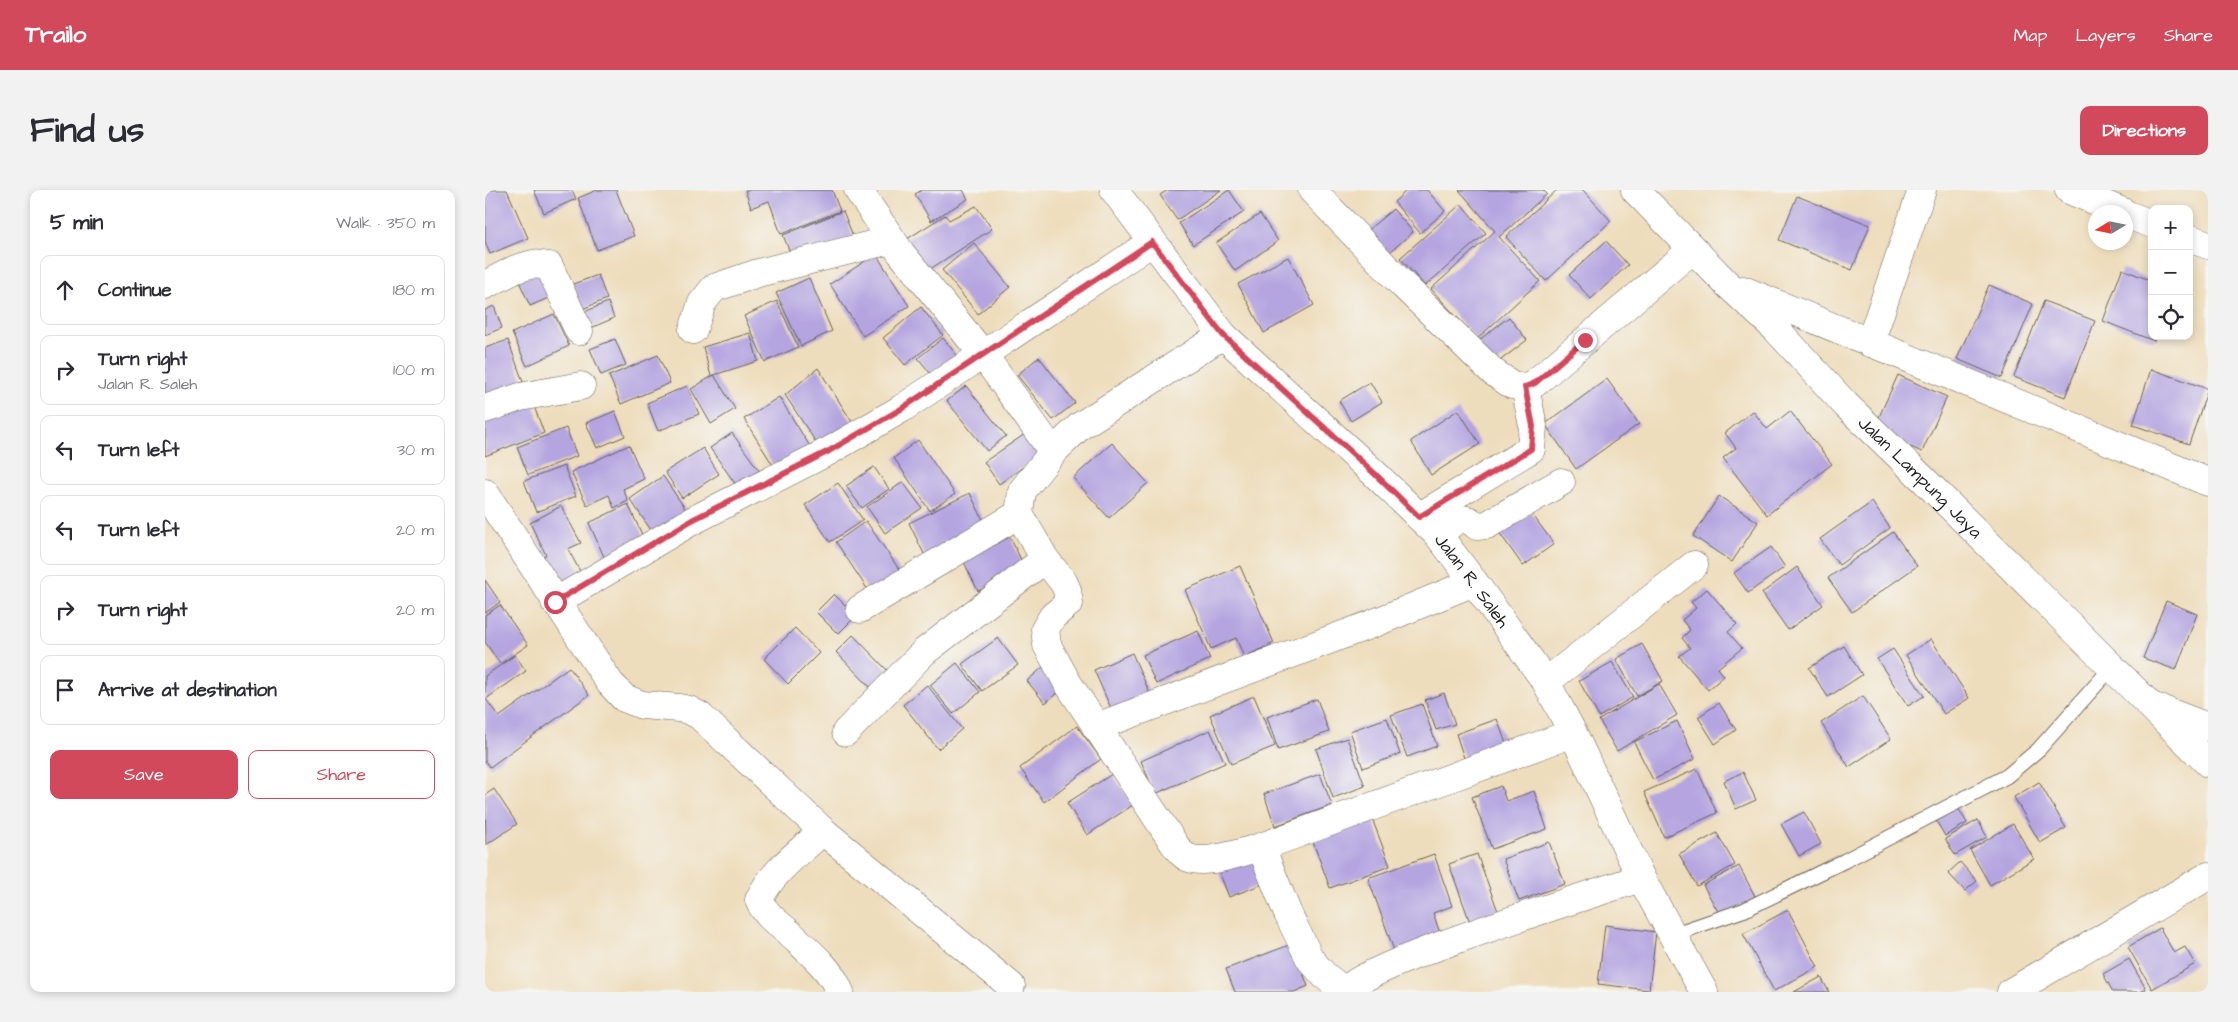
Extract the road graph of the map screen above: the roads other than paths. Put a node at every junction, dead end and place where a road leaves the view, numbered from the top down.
1 (858, 190) edge
2 (1114, 190) edge
3 (1312, 190) edge
4 (1635, 190) edge
5 (1922, 190) edge
6 (2069, 190) edge
7 (2105, 205) edge
8 (2133, 217) edge
9 (2148, 222) edge
10 (2193, 239) edge
11 (891, 240) junction
12 (1152, 242) junction
13 (2208, 245) edge
14 (1693, 249) junction
15 (1726, 283) junction
16 (485, 285) edge
17 (693, 330) dead end
18 (579, 331) dead end
19 (1223, 335) junction
20 (1870, 343) junction
21 (982, 353) junction
22 (581, 386) dead end
23 (1525, 387) junction
24 (485, 409) edge
25 (1053, 452) junction
26 (1561, 482) dead end
27 (2208, 482) edge
28 (485, 493) edge
29 (1019, 514) junction
30 (1429, 526) junction
31 (1045, 559) junction
32 (1694, 565) dead end
33 (1474, 582) junction
34 (555, 602) junction
35 (860, 609) dead end
36 (2112, 667) junction
37 (1546, 682) junction
38 (2150, 705) junction
39 (1096, 727) junction
40 (2208, 727) edge
41 (846, 732) dead end
42 (1573, 733) junction
43 (2208, 763) edge
44 (823, 831) junction
45 (1261, 848) junction
46 (2208, 876) edge
47 (1641, 878) junction
48 (1671, 935) junction
49 (1011, 986) dead end
50 (1345, 991) edge
51 (840, 992) edge
52 (1704, 992) edge
53 (2011, 992) edge

1 - 11 street
2 - 12 street, Jalan R. Saleh
3 - 23 street
4 - 14 street, Jalan Lampung Jaya
5 - 20 street
6 - 7 street
8 - 9 street
10 - 13 street
11 - 17 street
11 - 21 street
12 - 19 street, Jalan R. Saleh
12 - 21 street
14 - 15 street, Jalan Lampung Jaya
14 - 23 street
15 - 20 street
15 - 36 street, Jalan Lampung Jaya
16 - 18 street
19 - 25 street
19 - 30 street, Jalan R. Saleh
20 - 27 street
21 - 25 street
21 - 34 street
22 - 24 street
23 - 30 street
25 - 29 street
26 - 30 street
28 - 34 street
29 - 31 street
29 - 35 street
30 - 33 street, Jalan R. Saleh
31 - 39 street
31 - 41 street
32 - 37 street
33 - 37 street, Jalan R. Saleh
33 - 39 street
34 - 44 street
36 - 38 street, Jalan Lampung Jaya
36 - 48 lane
37 - 42 street, Jalan R. Saleh
38 - 40 street
38 - 43 street, Jalan Lampung Jaya
39 - 45 street
42 - 45 street
42 - 47 street, Jalan R. Saleh
44 - 49 street
44 - 51 street
45 - 50 street
46 - 53 street
47 - 48 street, Jalan R. Saleh
47 - 50 street
48 - 52 street, Jalan R. Saleh

